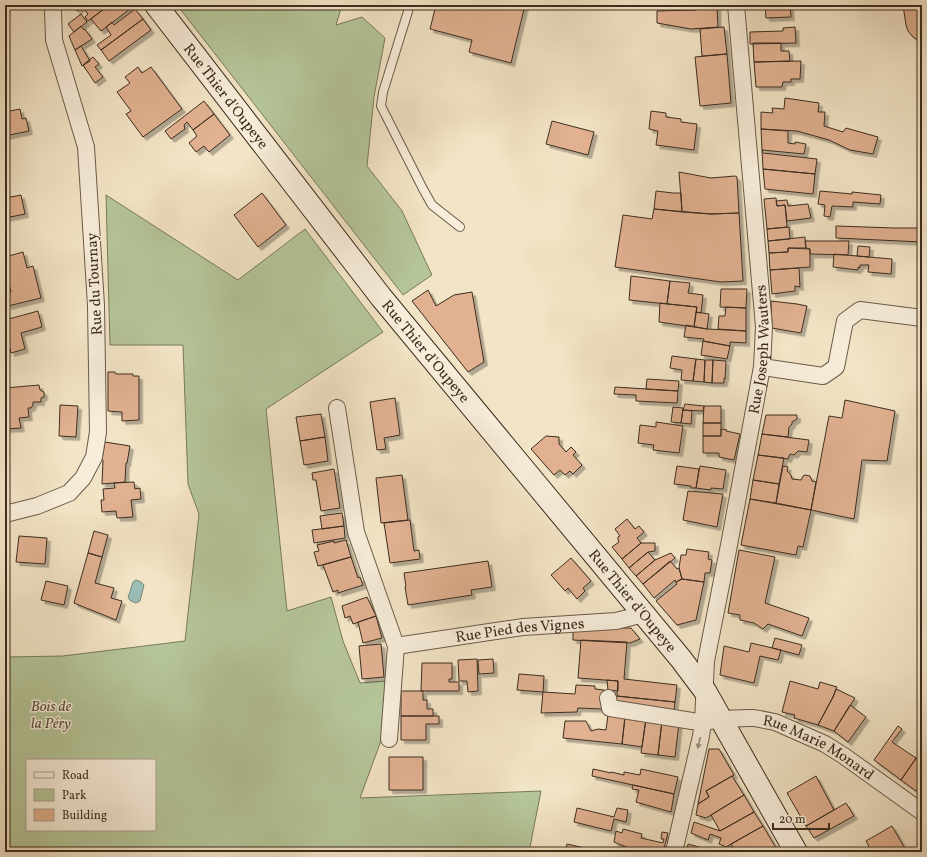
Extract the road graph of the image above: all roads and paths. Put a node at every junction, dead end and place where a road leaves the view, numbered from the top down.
1 (54, 5) edge
2 (156, 5) edge
3 (410, 5) edge
4 (736, 5) edge
5 (460, 227) dead end
6 (922, 318) edge
7 (762, 367) junction
8 (337, 408) dead end
9 (5, 514) edge
10 (644, 614) junction
11 (396, 646) junction
12 (705, 691) junction
13 (608, 698) dead end
14 (712, 721) junction
15 (389, 739) dead end
16 (922, 812) edge
17 (674, 852) edge
18 (796, 852) edge

1 - 9 street, Rue du Tournay
2 - 10 main road, Rue Thier d'Oupeye
3 - 5 lane
4 - 7 street, Rue Joseph Wauters
6 - 7 street
7 - 12 street, Rue Joseph Wauters
8 - 11 street
10 - 11 street, Rue Pied des Vignes
10 - 12 main road, Rue Thier d'Oupeye
11 - 15 street
12 - 14 main road, Rue Thier d'Oupeye
13 - 14 street, Rue Marie Monard
14 - 16 street, Rue Marie Monard
14 -> 17 street
14 - 18 main road, Rue Thier d'Oupeye

